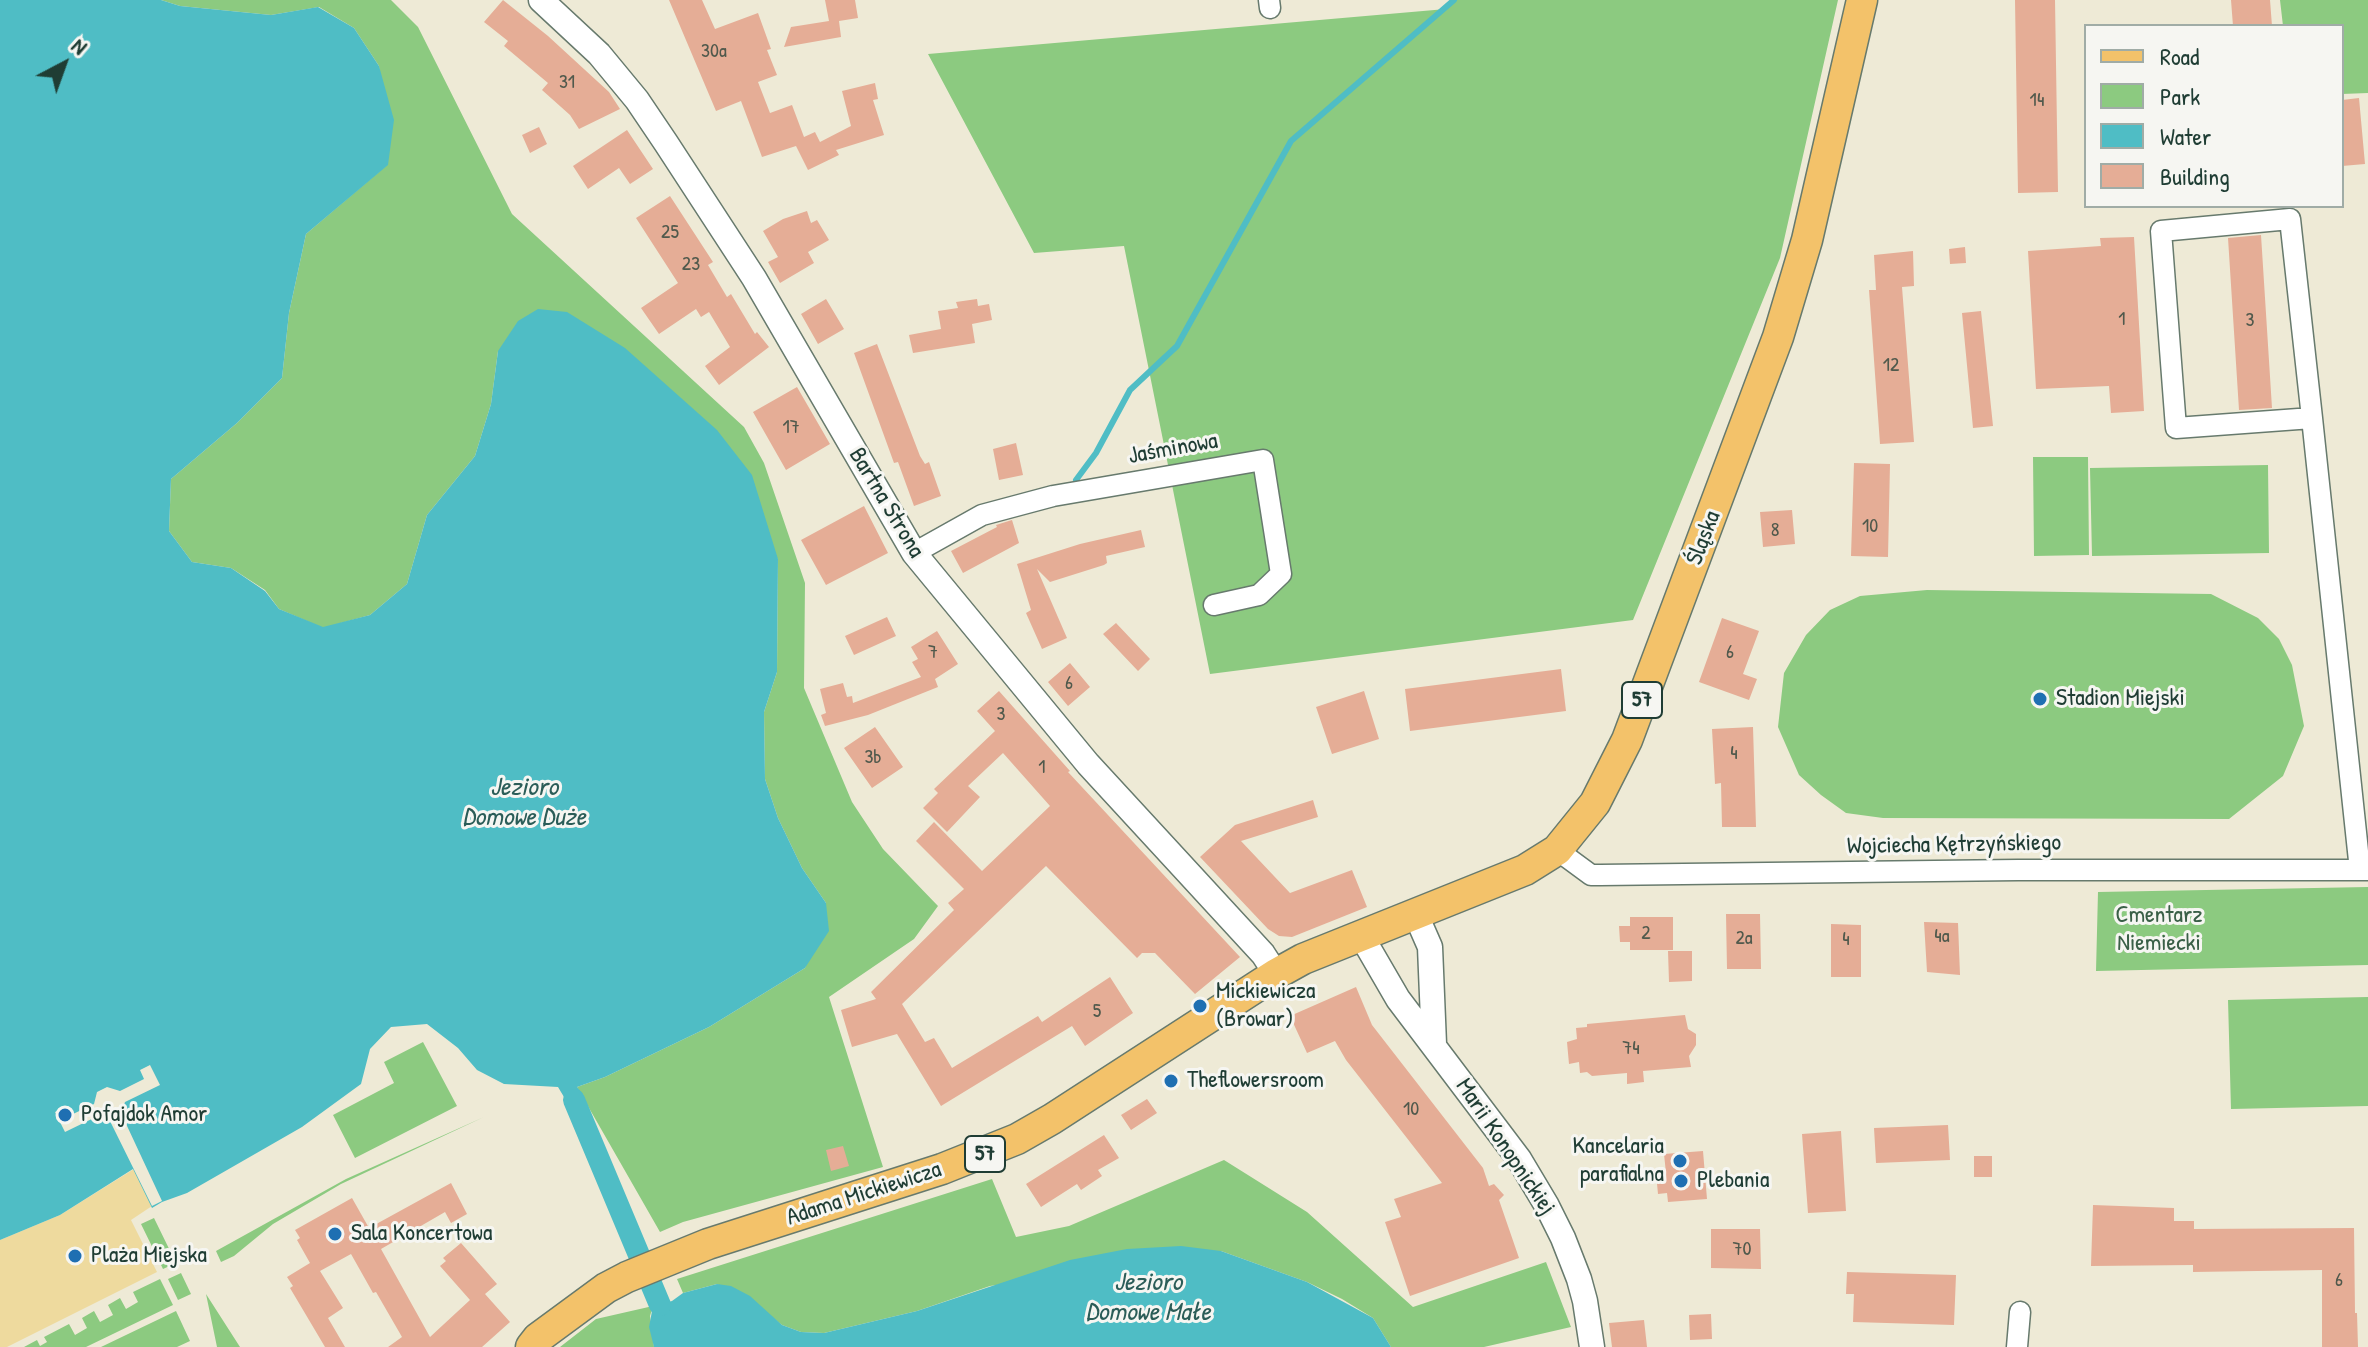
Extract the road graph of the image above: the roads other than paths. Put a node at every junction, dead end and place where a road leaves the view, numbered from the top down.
1 (541, 0) edge
2 (1862, 0) edge
3 (2312, 418) junction
4 (914, 553) junction
5 (1214, 605) dead end
6 (1557, 850) junction
7 (2364, 870) edge
8 (1416, 915) junction
9 (1362, 937) junction
10 (1276, 974) junction
11 (1434, 1044) junction
12 (2020, 1312) dead end
13 (531, 1347) edge
14 (1592, 1347) edge
15 (2017, 1347) edge

1 - 4 street, Bartna Strona
2 - 6 main road, Śląska / 57
3 - 3 street, Wojciecha Kętrzyńskiego
3 - 7 street, Wojciecha Kętrzyńskiego
4 - 5 street, Jaśminowa
4 - 10 street, Bartna Strona
6 - 7 street, Wojciecha Kętrzyńskiego
6 - 8 main road, Śląska / 57
8 - 9 main road, Śląska / 57
8 - 11 street
9 - 10 main road, Adama Mickiewicza / 57
9 - 11 street, Marii Konopnickiej
10 - 13 main road, Adama Mickiewicza / 57
11 - 14 street, Marii Konopnickiej
12 - 15 street

